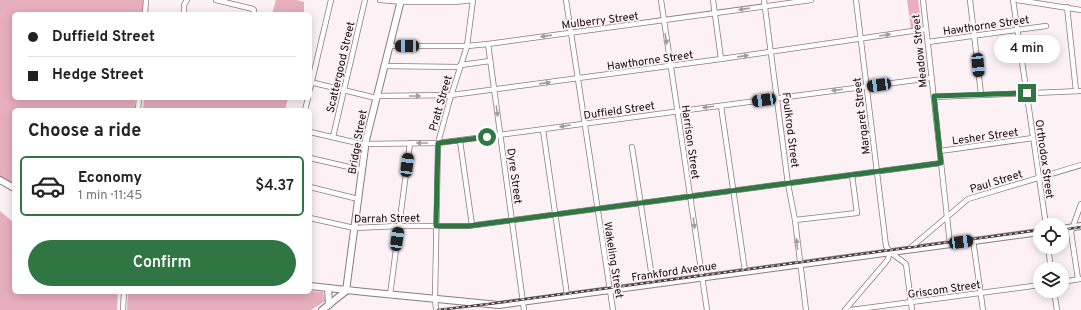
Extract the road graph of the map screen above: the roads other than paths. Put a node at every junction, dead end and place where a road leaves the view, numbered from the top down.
1 (146, 0) edge
2 (187, 0) edge
3 (216, 0) edge
4 (331, 0) edge
5 (365, 0) edge
6 (380, 0) edge
7 (473, 0) edge
8 (566, 0) edge
9 (661, 0) edge
10 (713, 0) edge
11 (764, 0) edge
12 (811, 0) edge
13 (856, 0) edge
14 (923, 0) edge
15 (970, 0) edge
16 (1014, 0) edge
17 (1017, 0) edge
18 (229, 1) edge
19 (401, 1) edge
20 (1048, 2) edge
21 (765, 6) junction
22 (1067, 8) junction
23 (1081, 10) edge
24 (145, 12) edge
25 (184, 12) edge
26 (254, 12) edge
27 (714, 13) junction
28 (664, 21) junction
29 (1046, 26) dead end
30 (926, 29) junction
31 (1017, 30) junction
32 (571, 33) junction
33 (974, 35) junction
34 (861, 39) junction
35 (928, 42) junction
36 (488, 44) junction
37 (390, 46) junction
38 (467, 46) junction
39 (771, 52) junction
40 (720, 59) junction
41 (490, 61) junction
42 (461, 65) junction
43 (384, 66) junction
44 (671, 66) junction
45 (312, 78) edge
46 (578, 78) junction
47 (931, 78) junction
48 (312, 82) edge
49 (866, 87) junction
50 (344, 89) junction
51 (494, 90) junction
52 (1079, 91) edge
53 (1027, 93) junction
54 (981, 94) junction
55 (452, 95) junction
56 (934, 96) junction
57 (376, 97) junction
58 (778, 98) junction
59 (721, 106) junction
60 (678, 111) junction
61 (584, 123) junction
62 (543, 130) junction
63 (312, 132) edge
64 (500, 136) junction
65 (333, 137) junction
66 (1033, 138) junction
67 (460, 141) junction
68 (410, 143) junction
69 (438, 143) junction
70 (365, 144) junction
71 (632, 147) dead end
72 (940, 151) junction
73 (312, 158) edge
74 (941, 163) junction
75 (1081, 165) edge
76 (362, 170) junction
77 (877, 172) junction
78 (852, 175) junction
79 (1039, 178) junction
80 (0, 180) edge
81 (788, 184) junction
82 (12, 187) edge
83 (312, 188) edge
84 (734, 191) junction
85 (690, 197) junction
86 (358, 199) junction
87 (640, 203) junction
88 (1081, 204) edge
89 (598, 209) junction
90 (556, 214) junction
91 (947, 217) junction
92 (312, 218) edge
93 (1045, 218) edge
94 (511, 220) junction
95 (794, 220) junction
96 (399, 226) junction
97 (436, 226) junction
98 (472, 226) junction
99 (1081, 226) edge
100 (1073, 227) junction
101 (354, 228) junction
102 (1069, 228) edge
103 (1033, 233) edge
104 (973, 240) junction
105 (950, 244) junction
106 (909, 249) junction
107 (890, 252) junction
108 (800, 264) junction
109 (745, 271) junction
110 (702, 277) junction
111 (1080, 279) edge
112 (1069, 281) edge
113 (653, 284) junction
114 (312, 286) edge
115 (1033, 286) edge
116 (328, 288) junction
117 (610, 290) junction
118 (346, 291) junction
119 (981, 293) junction
120 (124, 294) edge
121 (390, 295) junction
122 (567, 295) junction
123 (1055, 298) edge
124 (435, 299) junction
125 (523, 301) junction
126 (911, 302) junction
127 (329, 305) junction
128 (436, 309) dead end
129 (123, 310) edge
130 (322, 310) edge
131 (524, 310) edge
132 (613, 310) edge
133 (707, 310) edge
134 (806, 310) edge
135 (846, 310) edge
136 (851, 310) edge
137 (912, 310) edge
138 (983, 310) edge
139 (1057, 310) edge

1 - 24 street
2 - 25 street
3 - 18 street
4 - 45 street
5 - 50 street, Scattergood Street
6 - 19 street
7 - 19 street
7 - 38 street, Pratt Street
8 - 32 street, Wakeling Street
9 - 28 street, Harrison Street
10 - 27 street
11 - 21 street, Foulkrod Street
12 - 21 street, Mulberry Street
13 - 34 street, Margaret Street
14 - 30 street, Meadow Street
15 - 33 street
16 - 31 street, Orthodox Street
17 - 20 street
18 - 26 street
19 - 37 main road, Bridge Street
20 - 22 street
21 -> 27 street, Mulberry Street
21 - 39 street, Foulkrod Street
22 - 23 street
22 - 52 street
27 - 28 street, Mulberry Street
27 - 40 street
28 - 32 street, Mulberry Street
28 -> 44 street, Harrison Street
29 - 31 street, Hawthorne Street
34 -> 30 street, Hawthorne Street
30 - 35 street, Meadow Street
31 - 33 street, Hawthorne Street
31 - 53 street, Orthodox Street
32 -> 36 street, Mulberry Street
32 - 46 street, Wakeling Street
33 - 35 street, Hawthorne Street
33 - 54 street
34 - 39 street, Hawthorne Street
34 - 49 street, Margaret Street
35 - 47 street, Meadow Street
36 - 38 street, Mulberry Street
36 - 41 street, Dyre Street
37 - 38 street, Mulberry Street
37 - 43 main road, Bridge Street
38 - 42 street, Pratt Street
40 -> 39 street, Hawthorne Street
39 - 58 street, Foulkrod Street
40 - 44 street, Hawthorne Street
41 - 42 street
41 - 51 street, Dyre Street
42 - 43 street
42 - 55 street, Pratt Street
43 - 57 main road, Bridge Street
44 - 46 street, Hawthorne Street
44 - 60 street, Harrison Street
51 -> 46 street, Hawthorne Street
46 - 61 street, Wakeling Street
47 - 49 street, Duffield Street
47 - 56 street, Meadow Street
48 - 50 street, Hawthorne Street
49 -> 58 street, Duffield Street
49 - 77 street, Margaret Street
50 - 57 street, Hawthorne Street
50 - 65 street, Scattergood Street
51 - 55 street, Hawthorne Street
51 -> 64 street, Dyre Street
52 - 53 street
53 - 54 street
53 - 66 street, Orthodox Street
54 - 56 street
57 -> 55 street, Hawthorne Street
55 - 69 street, Pratt Street
56 - 72 street, Meadow Street
57 - 70 main road, Bridge Street
58 - 59 street, Duffield Street
58 - 81 street, Foulkrod Street
59 -> 60 street, Duffield Street
59 - 84 street
60 - 61 street, Duffield Street
60 - 85 street, Harrison Street
61 -> 62 street, Duffield Street
61 - 89 street, Wakeling Street
62 - 64 street, Duffield Street
62 - 90 street
63 - 65 street, Duffield Street
64 - 67 street, Duffield Street
64 - 94 street, Dyre Street
65 - 70 street, Duffield Street
66 - 72 street, Lesher Street
66 - 79 street, Orthodox Street
67 - 69 street, Duffield Street
67 - 98 street
69 -> 68 street, Duffield Street
68 - 70 street, Duffield Street
68 - 96 street
69 - 97 street, Pratt Street
70 - 76 main road, Bridge Street
71 - 87 street
72 - 74 street, Meadow Street
73 - 76 street
74 - 77 street, Darrah Street
74 - 91 street, Meadow Street
75 - 79 street, Paul Street
76 - 86 main road, Bridge Street
77 - 78 street, Darrah Street
77 - 107 street, Margaret Street
78 - 81 street, Darrah Street
78 - 95 street
79 - 91 street, Paul Street
79 - 93 street, Orthodox Street
80 - 82 main road
81 - 84 street, Darrah Street
81 - 95 street, Foulkrod Street
83 - 86 street
84 - 85 street, Darrah Street
84 - 109 street
85 - 87 street, Darrah Street
85 -> 110 street, Harrison Street
86 - 101 main road, Bridge Street
87 - 89 street, Darrah Street
87 - 113 street
88 - 100 street
89 - 90 street, Darrah Street
89 - 117 street, Wakeling Street
90 - 94 street, Darrah Street
90 - 122 street
91 - 105 street, Meadow Street
91 - 106 street, Paul Street
92 - 101 street, Darrah Street
94 - 98 street, Darrah Street
94 - 125 street, Dyre Street
108 -> 95 street, Foulkrod Street
96 - 97 street, Darrah Street
96 - 101 street, Darrah Street
96 - 121 street
97 - 98 street, Darrah Street
97 - 124 street, Pratt Street
99 - 100 main road
100 - 102 main road
100 - 111 street
101 - 118 main road, Bridge Street
103 - 104 main road, Frankford Avenue
104 - 105 main road, Frankford Avenue
104 - 119 street
105 - 106 main road, Frankford Avenue
106 - 107 main road, Frankford Avenue
107 - 108 main road, Frankford Avenue
107 - 126 street
107 - 135 street
108 - 109 main road, Frankford Avenue
108 - 134 street, Foulkrod Street
109 - 110 main road, Frankford Avenue
110 - 113 main road, Frankford Avenue
110 - 133 street, Harrison Street
111 - 112 street
113 - 117 main road, Frankford Avenue
114 - 116 main road, Frankford Avenue
115 - 119 street, Griscom Street
116 - 118 main road, Frankford Avenue
116 - 127 main road
117 - 122 main road, Frankford Avenue
117 - 132 street, Wakeling Street
118 - 121 main road, Frankford Avenue
118 - 127 main road
119 - 126 street, Griscom Street
119 - 138 street
120 - 129 street
121 - 124 main road, Frankford Avenue
122 - 125 main road, Frankford Avenue
123 - 139 street
124 - 125 main road, Frankford Avenue
124 - 128 street, Pratt Street
125 - 131 street, Dyre Street
126 - 136 street, Griscom Street
126 - 137 street
127 - 130 main road

